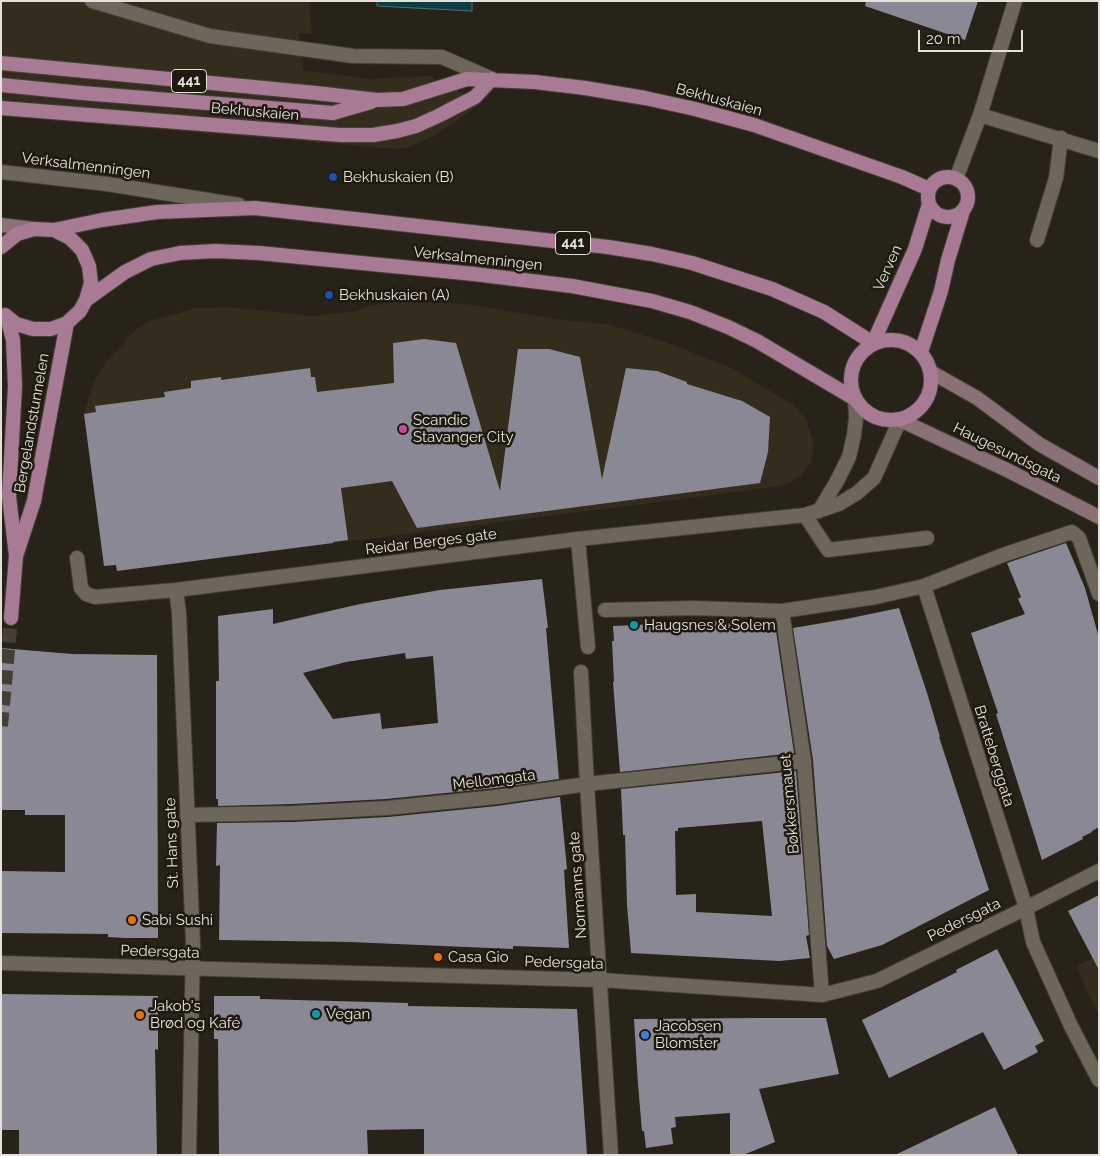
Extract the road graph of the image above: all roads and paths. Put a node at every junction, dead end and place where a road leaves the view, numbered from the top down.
1 (92, 1) edge
2 (1015, 1) edge
3 (1, 63) edge
4 (492, 79) junction
5 (1, 85) edge
6 (377, 100) junction
7 (1, 108) edge
8 (980, 115) junction
9 (1061, 138) junction
10 (1099, 151) edge
11 (1, 172) edge
12 (956, 179) junction
13 (929, 196) junction
14 (254, 208) junction
15 (963, 211) junction
16 (1, 225) edge
17 (34, 229) junction
18 (54, 230) junction
19 (1037, 240) dead end
20 (1, 247) edge
21 (86, 300) junction
22 (4, 314) edge
23 (67, 323) junction
24 (873, 344) junction
25 (921, 352) junction
26 (931, 372) junction
27 (855, 399) junction
28 (900, 420) junction
29 (1099, 478) edge
30 (819, 511) junction
31 (805, 516) junction
32 (1099, 517) edge
33 (927, 538) dead end
34 (578, 539) junction
35 (16, 556) junction
36 (77, 558) dead end
37 (924, 586) junction
38 (176, 590) junction
39 (1099, 594) edge
40 (605, 610) dead end
41 (782, 611) junction
42 (11, 618) tunnel mouth
43 (588, 647) dead end
44 (581, 672) dead end
45 (804, 761) junction
46 (587, 784) junction
47 (187, 815) junction
48 (1099, 871) edge
49 (1026, 908) junction
50 (1, 963) edge
51 (192, 969) junction
52 (600, 980) junction
53 (822, 995) junction
54 (1099, 1080) edge
55 (189, 1155) edge
56 (611, 1155) edge

1 - 4 street, Bekhuskaien
2 - 8 street
3 - 6 main road, Bekhuskaien / 441
4 - 6 main road, Bekhuskaien / 441
4 - 7 main road, Bekhuskaien
4 - 13 main road, Bekhuskaien / 441
5 - 6 main road
8 - 9 street
8 - 12 street
9 - 10 street
9 - 19 street
11 - 14 street, Verksalmenningen
12 - 13 main road
12 - 15 main road
13 - 15 main road
13 - 24 main road, Verven
14 - 18 main road, Verksalmenningen / 441
14 - 24 main road, Verksalmenningen / 441
15 - 25 main road
16 - 17 main road
17 - 18 main road, 441
17 - 20 main road, 441
18 - 21 main road, 441
21 - 23 main road, 441
21 - 27 main road, Verksalmenningen / 441
22 - 23 main road
22 - 35 main road, Bergelandstunnelen
23 - 35 main road, Bergelandstunnelen
24 - 25 main road
24 - 27 main road
25 - 26 main road
26 - 28 main road
26 - 29 main road, Haugesundsgata
27 - 28 main road, 441
27 - 30 street
28 - 30 street, Reidar Berges gate
28 - 32 main road, Haugesundsgata
30 - 31 street, Reidar Berges gate
31 - 33 street
31 - 34 street, Reidar Berges gate
34 - 38 street, Reidar Berges gate
34 - 43 street
35 - 42 main road, Bergelandstunnelen
36 - 38 street, Reidar Berges gate
37 - 39 street
37 - 41 street
37 - 49 street, Bratteberggata
38 - 47 street, St. Hans gate
40 - 41 street
41 - 45 street, Bøkkersmauet
44 - 46 street, Normanns gate
45 - 46 street, Mellomgata
45 - 53 street, Bøkkersmauet
46 - 47 street, Mellomgata
46 - 52 street, Normanns gate
47 - 51 street, St. Hans gate
48 - 49 street, Pedersgata
49 - 53 street, Pedersgata
49 - 54 street, Bratteberggata
50 - 51 street, Pedersgata
51 - 52 street, Pedersgata
51 - 55 street, St. Hans gate
52 - 53 street, Pedersgata
52 - 56 street, Normanns gate

